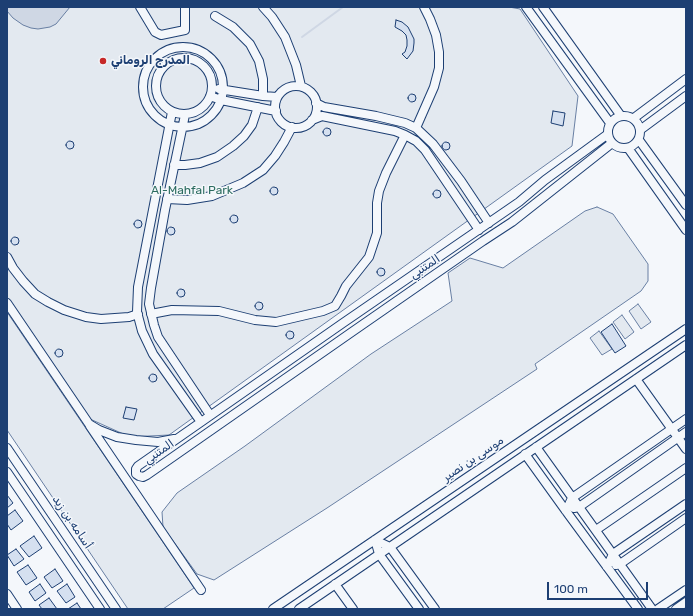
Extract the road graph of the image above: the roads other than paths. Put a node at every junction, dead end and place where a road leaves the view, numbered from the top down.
1 (140, 7) edge
2 (185, 7) edge
3 (263, 7) edge
4 (424, 7) edge
5 (526, 7) edge
6 (543, 7) edge
7 (215, 16) dead end
8 (173, 33) junction
9 (177, 48) junction
10 (197, 50) junction
11 (194, 60) junction
12 (143, 80) junction
13 (686, 80) edge
14 (156, 81) junction
15 (301, 86) junction
16 (212, 87) junction
17 (223, 89) junction
18 (210, 96) junction
19 (264, 96) junction
20 (686, 96) edge
21 (278, 97) junction
22 (222, 100) junction
23 (316, 103) junction
24 (258, 107) junction
25 (276, 111) junction
26 (172, 112) junction
27 (185, 115) junction
28 (621, 116) junction
29 (634, 118) junction
30 (312, 120) junction
31 (610, 123) junction
32 (169, 125) junction
33 (292, 127) junction
34 (182, 128) junction
35 (416, 128) junction
36 (640, 130) junction
37 (608, 134) junction
38 (405, 135) junction
39 (638, 140) junction
40 (612, 143) junction
41 (628, 148) junction
42 (174, 165) junction
43 (167, 199) junction
44 (686, 205) edge
45 (489, 223) junction
46 (479, 230) junction
47 (686, 230) edge
48 (7, 257) edge
49 (7, 303) edge
50 (138, 314) junction
51 (151, 314) junction
52 (686, 329) edge
53 (684, 349) edge
54 (636, 379) junction
55 (210, 415) junction
56 (686, 419) edge
57 (201, 422) junction
58 (89, 424) junction
59 (672, 429) junction
60 (686, 432) edge
61 (678, 438) junction
62 (176, 439) junction
63 (536, 447) junction
64 (7, 448) edge
65 (686, 449) edge
66 (525, 454) junction
67 (686, 468) edge
68 (7, 472) edge
69 (572, 498) junction
70 (686, 504) edge
71 (579, 507) junction
72 (566, 511) junction
73 (686, 518) edge
74 (596, 530) junction
75 (375, 540) junction
76 (390, 547) junction
77 (379, 554) junction
78 (613, 554) junction
79 (620, 564) junction
80 (607, 567) junction
81 (335, 584) junction
82 (201, 590) dead end
83 (686, 590) edge
84 (7, 594) edge
85 (686, 602) edge
86 (433, 606) edge
87 (17, 609) edge
88 (100, 609) edge
89 (116, 609) edge
90 (273, 609) edge
91 (299, 609) edge
92 (353, 609) edge
93 (419, 609) edge
94 (423, 609) edge
95 (638, 609) edge
96 (652, 609) edge
97 (658, 609) edge
98 (676, 609) edge

1 - 8 street
2 - 8 street
3 - 15 street
4 - 35 street
5 - 31 street
6 - 28 street
7 - 19 street
8 - 9 street
9 - 10 street
9 - 12 street
10 - 11 street
10 - 17 street
11 - 14 street
11 - 16 street
12 - 14 street
12 - 32 street
13 - 29 street
14 - 26 street
15 - 21 street
15 - 23 street
16 - 17 street
16 - 18 street
17 - 19 street
17 - 22 street
18 - 22 street
18 - 27 street
19 - 21 street
20 - 36 street
21 - 25 street
22 - 24 street
22 - 34 street
23 - 30 street
23 - 35 street
24 - 25 street
24 - 42 street
25 - 33 street
26 - 27 street
26 - 32 street
27 - 34 street
28 - 29 street
28 - 31 street
29 - 36 street
30 - 33 street
30 - 38 street
31 - 37 street
32 - 34 street
32 - 50 street
33 - 43 street
34 - 42 street
35 - 45 street
36 - 39 street
37 - 40 street
37 - 45 street, المتنبي
38 - 46 street
38 - 51 street
39 - 41 street
39 - 44 street
40 - 41 street
40 - 62 street, المتنبي
41 - 47 street
42 - 43 street
43 - 51 street
45 - 46 street, المتنبي
46 - 55 street, المتنبي
48 - 50 street
49 - 58 street
50 - 57 street
51 - 55 street
52 - 75 street, موسى بن نصير
53 - 54 street
54 - 59 street
54 - 63 street
55 - 57 street, المتنبي
56 - 59 street
57 - 62 street, المتنبي
58 - 62 street
58 - 82 street
59 - 61 street
59 - 69 street
60 - 61 street
61 - 65 street
61 - 71 street
63 - 66 street
63 - 69 street
64 - 89 street, أسامه بن زيد
66 - 72 street
66 - 76 street
67 - 74 street
68 - 88 street
69 - 71 street
69 - 72 street
70 - 78 street
71 - 72 street
71 - 74 street
72 - 80 street
73 - 79 street
74 - 78 street
75 - 76 street
75 - 77 street
75 - 90 street, موسى بن نصير
76 - 77 street
76 - 86 street
77 - 81 street
77 - 93 street
78 - 79 street
78 - 80 street
79 - 80 street
79 - 96 street
80 - 95 street
81 - 91 street
81 - 92 street
83 - 97 street
84 - 87 street
85 - 98 street
86 - 94 street

